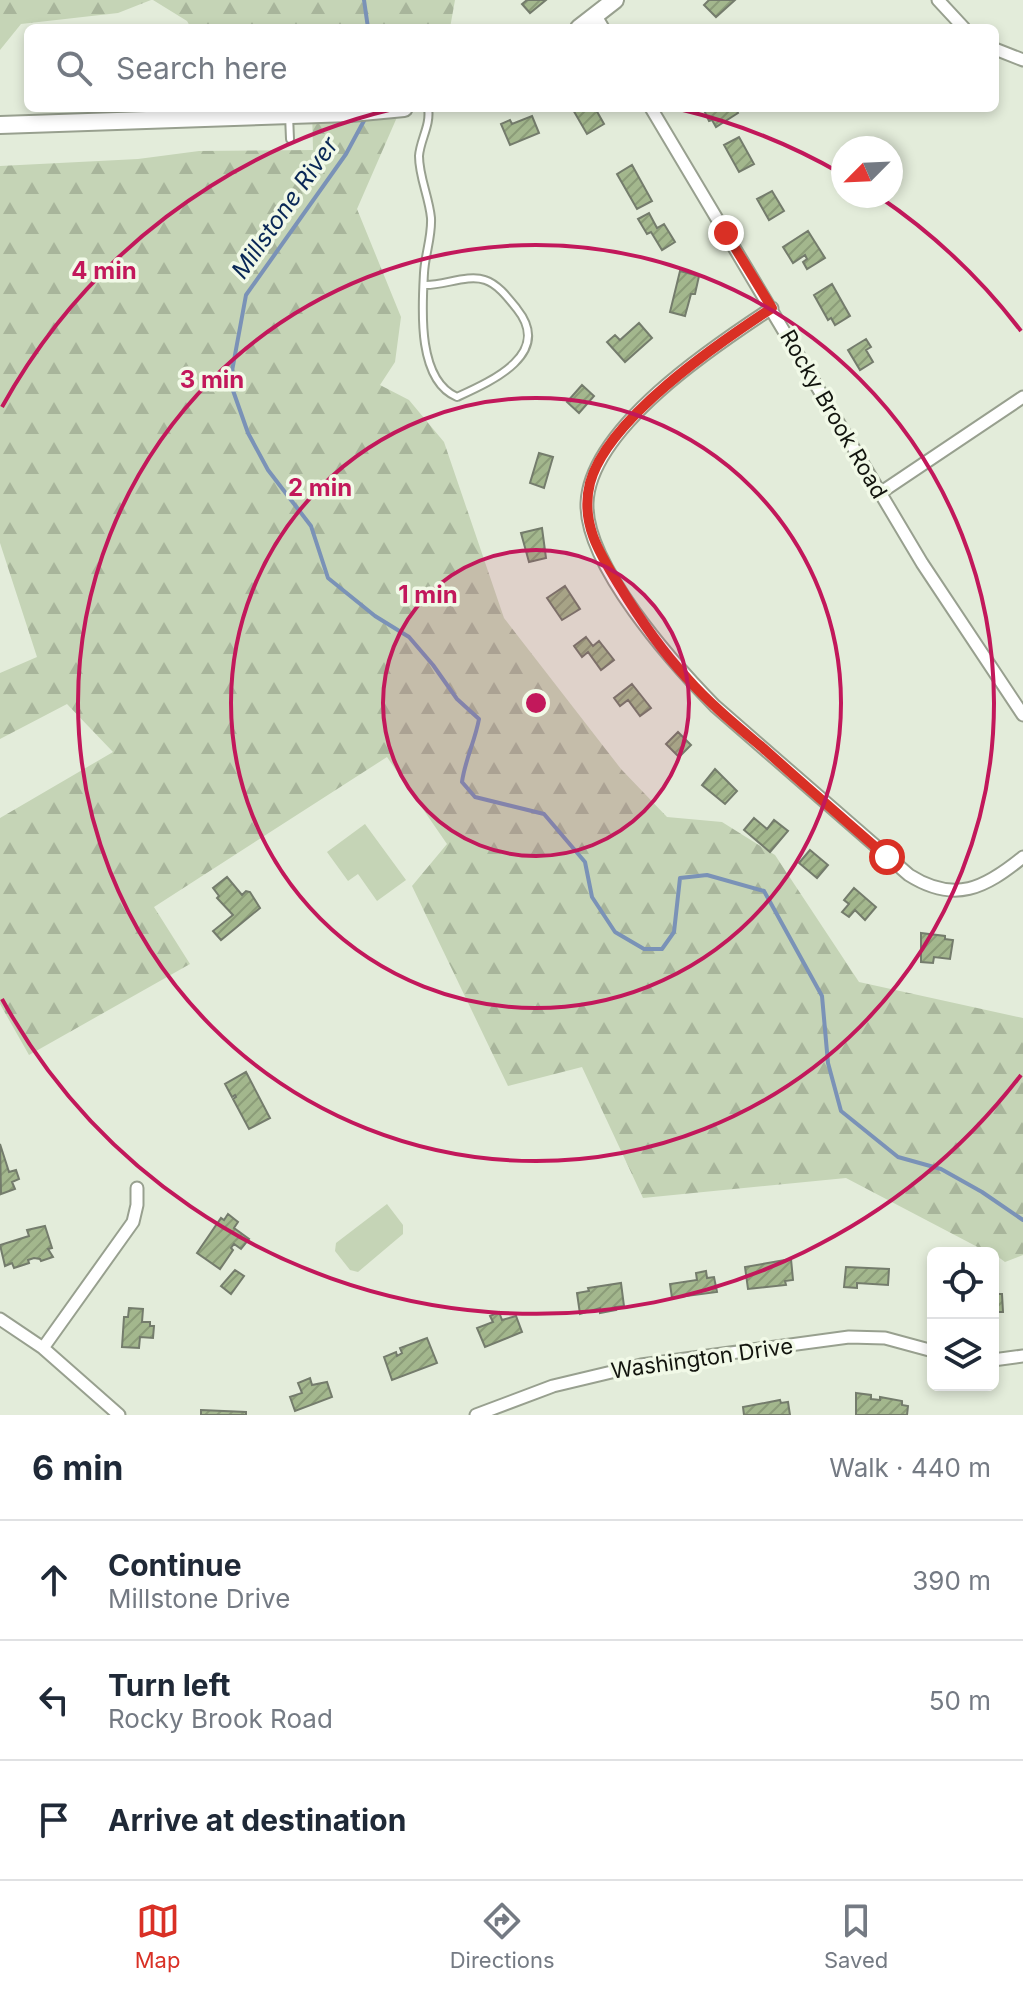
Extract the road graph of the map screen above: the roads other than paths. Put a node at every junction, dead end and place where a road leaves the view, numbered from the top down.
1 (615, 0) edge
2 (938, 0) edge
3 (600, 22) edge
4 (960, 24) edge
5 (999, 51) edge
6 (1023, 60) edge
7 (363, 112) edge
8 (428, 112) edge
9 (653, 112) edge
10 (289, 115) junction
11 (0, 125) edge
12 (290, 139) dead end
13 (424, 285) junction
14 (772, 308) junction
15 (1023, 397) edge
16 (880, 493) junction
17 (1023, 715) edge
18 (1023, 857) edge
19 (137, 1188) dead end
20 (0, 1319) edge
21 (43, 1348) junction
22 (927, 1349) edge
23 (1023, 1356) edge
24 (999, 1359) edge
25 (119, 1415) edge
26 (476, 1415) edge

1 - 3 street
2 - 4 street
5 - 6 street
7 - 10 street
8 - 13 lane
9 - 14 street, Rocky Brook Road
10 - 11 street
10 - 12 lane
13 - 13 lane
14 - 16 street, Rocky Brook Road
14 - 18 street
15 - 16 street
16 - 17 street, Rocky Brook Road
19 - 21 street
20 - 21 street
21 - 25 street
22 - 26 street, Washington Drive
23 - 24 street

